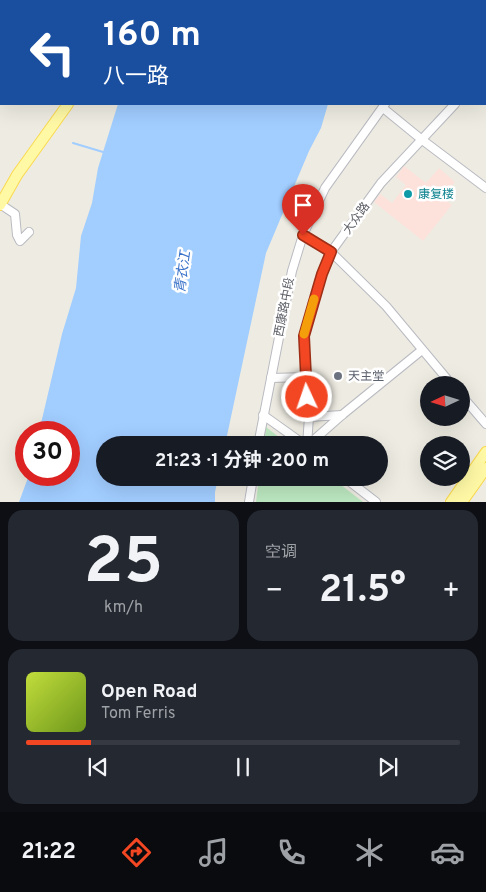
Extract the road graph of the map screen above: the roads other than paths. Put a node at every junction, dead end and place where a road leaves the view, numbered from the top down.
1 (67, 105) edge
2 (454, 105) edge
3 (384, 106) edge
4 (422, 139) junction
5 (486, 188) edge
6 (0, 204) edge
7 (29, 232) dead end
8 (303, 235) junction
9 (331, 252) junction
10 (422, 350) junction
11 (444, 376) edge
12 (306, 377) junction
13 (271, 378) junction
14 (470, 405) edge
15 (264, 415) junction
16 (342, 415) junction
17 (309, 417) junction
18 (486, 424) edge
19 (260, 436) edge
20 (294, 436) edge
21 (308, 436) edge
22 (318, 436) edge
23 (486, 452) edge
24 (486, 468) edge
25 (252, 486) edge
26 (355, 486) edge
27 (249, 502) edge
28 (376, 502) edge
29 (451, 502) edge
30 (462, 502) edge

1 - 6 main road
2 - 4 street, 大众路
3 - 4 street
3 - 8 street, 西康路中段
4 - 5 street
4 - 9 street, 大众路
6 - 7 street
8 - 9 street
8 - 13 street, 西康路中段
9 - 10 street
9 - 12 street, 大众路
10 - 11 street
10 - 16 street
12 - 13 street
12 - 17 street, 大众路
13 - 15 street, 西康路中段
14 - 18 street
15 - 19 street, 西康路中段
15 - 20 street
16 - 17 street
16 - 22 street
17 - 21 street, 大众路
23 - 29 main road
24 - 30 main road
25 - 27 street
26 - 28 street

